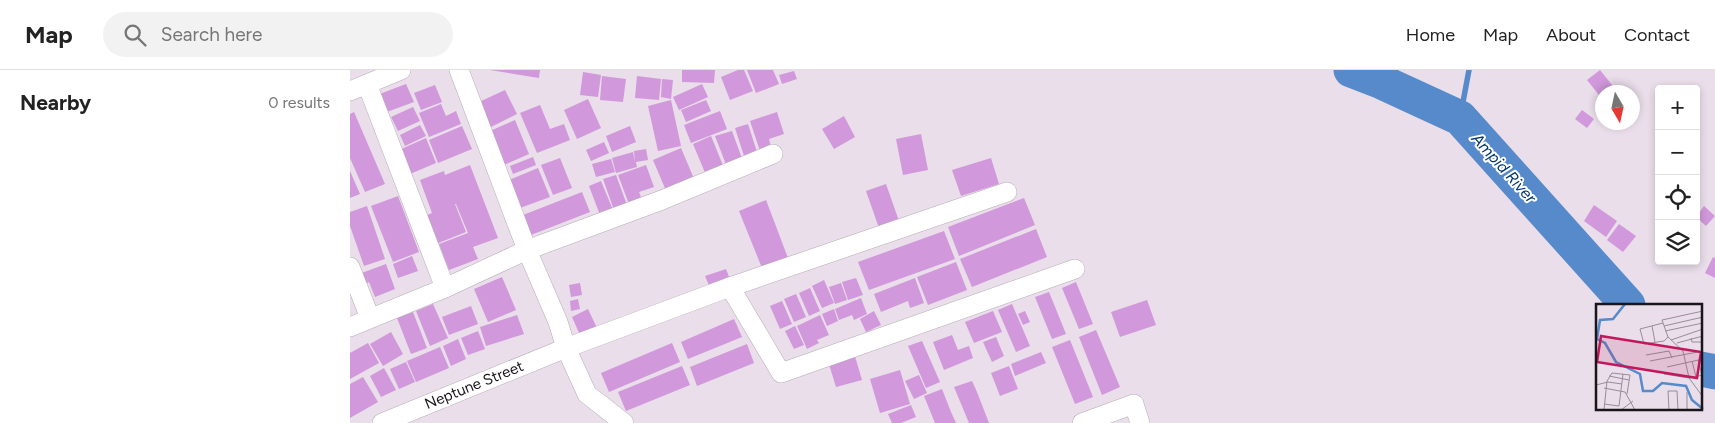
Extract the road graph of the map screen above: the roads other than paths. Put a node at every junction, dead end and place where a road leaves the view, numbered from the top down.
1 (401, 70) edge
2 (459, 70) edge
3 (359, 88) edge
4 (773, 154) dead end
5 (1007, 192) dead end
6 (527, 250) junction
7 (350, 267) edge
8 (1075, 269) dead end
9 (730, 287) junction
10 (445, 288) junction
11 (370, 318) junction
12 (350, 327) edge
13 (566, 348) junction
14 (382, 423) edge
15 (624, 423) edge
16 (1082, 423) edge
17 (1140, 423) edge

1 - 3 street
2 - 6 street
3 - 10 street
4 - 6 street
5 - 9 street, Neptune Street
6 - 10 street
6 - 13 street
7 - 11 street
8 - 9 street
9 - 13 street, Neptune Street
10 - 11 street
11 - 12 street
13 - 14 street, Neptune Street
13 - 15 street
16 - 17 street

